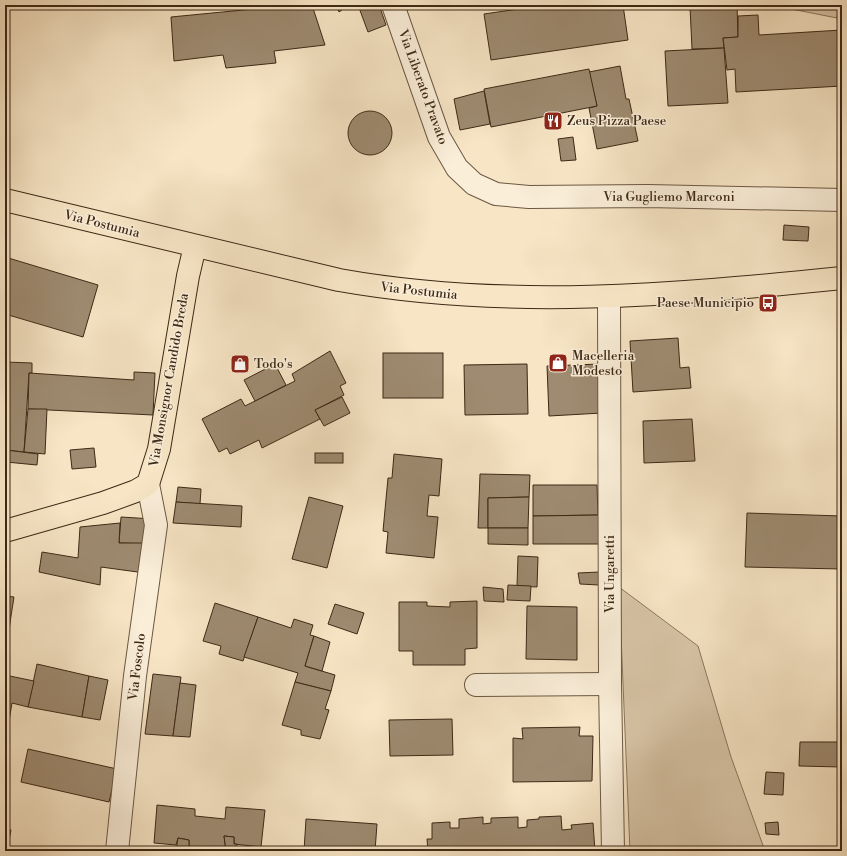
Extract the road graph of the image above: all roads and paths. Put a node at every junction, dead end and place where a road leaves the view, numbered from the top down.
1 (393, 5) edge
2 (496, 194) joint
3 (5, 200) edge
4 (842, 200) edge
5 (195, 246) junction
6 (842, 278) edge
7 (609, 297) junction
8 (148, 484) junction
9 (5, 531) edge
10 (610, 684) junction
11 (476, 685) dead end
12 (117, 851) edge
13 (613, 851) edge

1 - 2 street, Via Liberato Pravato
2 - 4 street, Via Gugliemo Marconi
3 - 5 main road, Via Postumia
5 - 7 main road, Via Postumia
5 - 8 main road, Via Monsignor Candido Breda
6 - 7 main road, Via Postumia
7 - 10 street, Via Ungaretti
8 - 9 main road, Via Monsignor Candido Breda
8 - 12 street, Via Foscolo
10 - 11 street
10 - 13 street, Via Ungaretti

